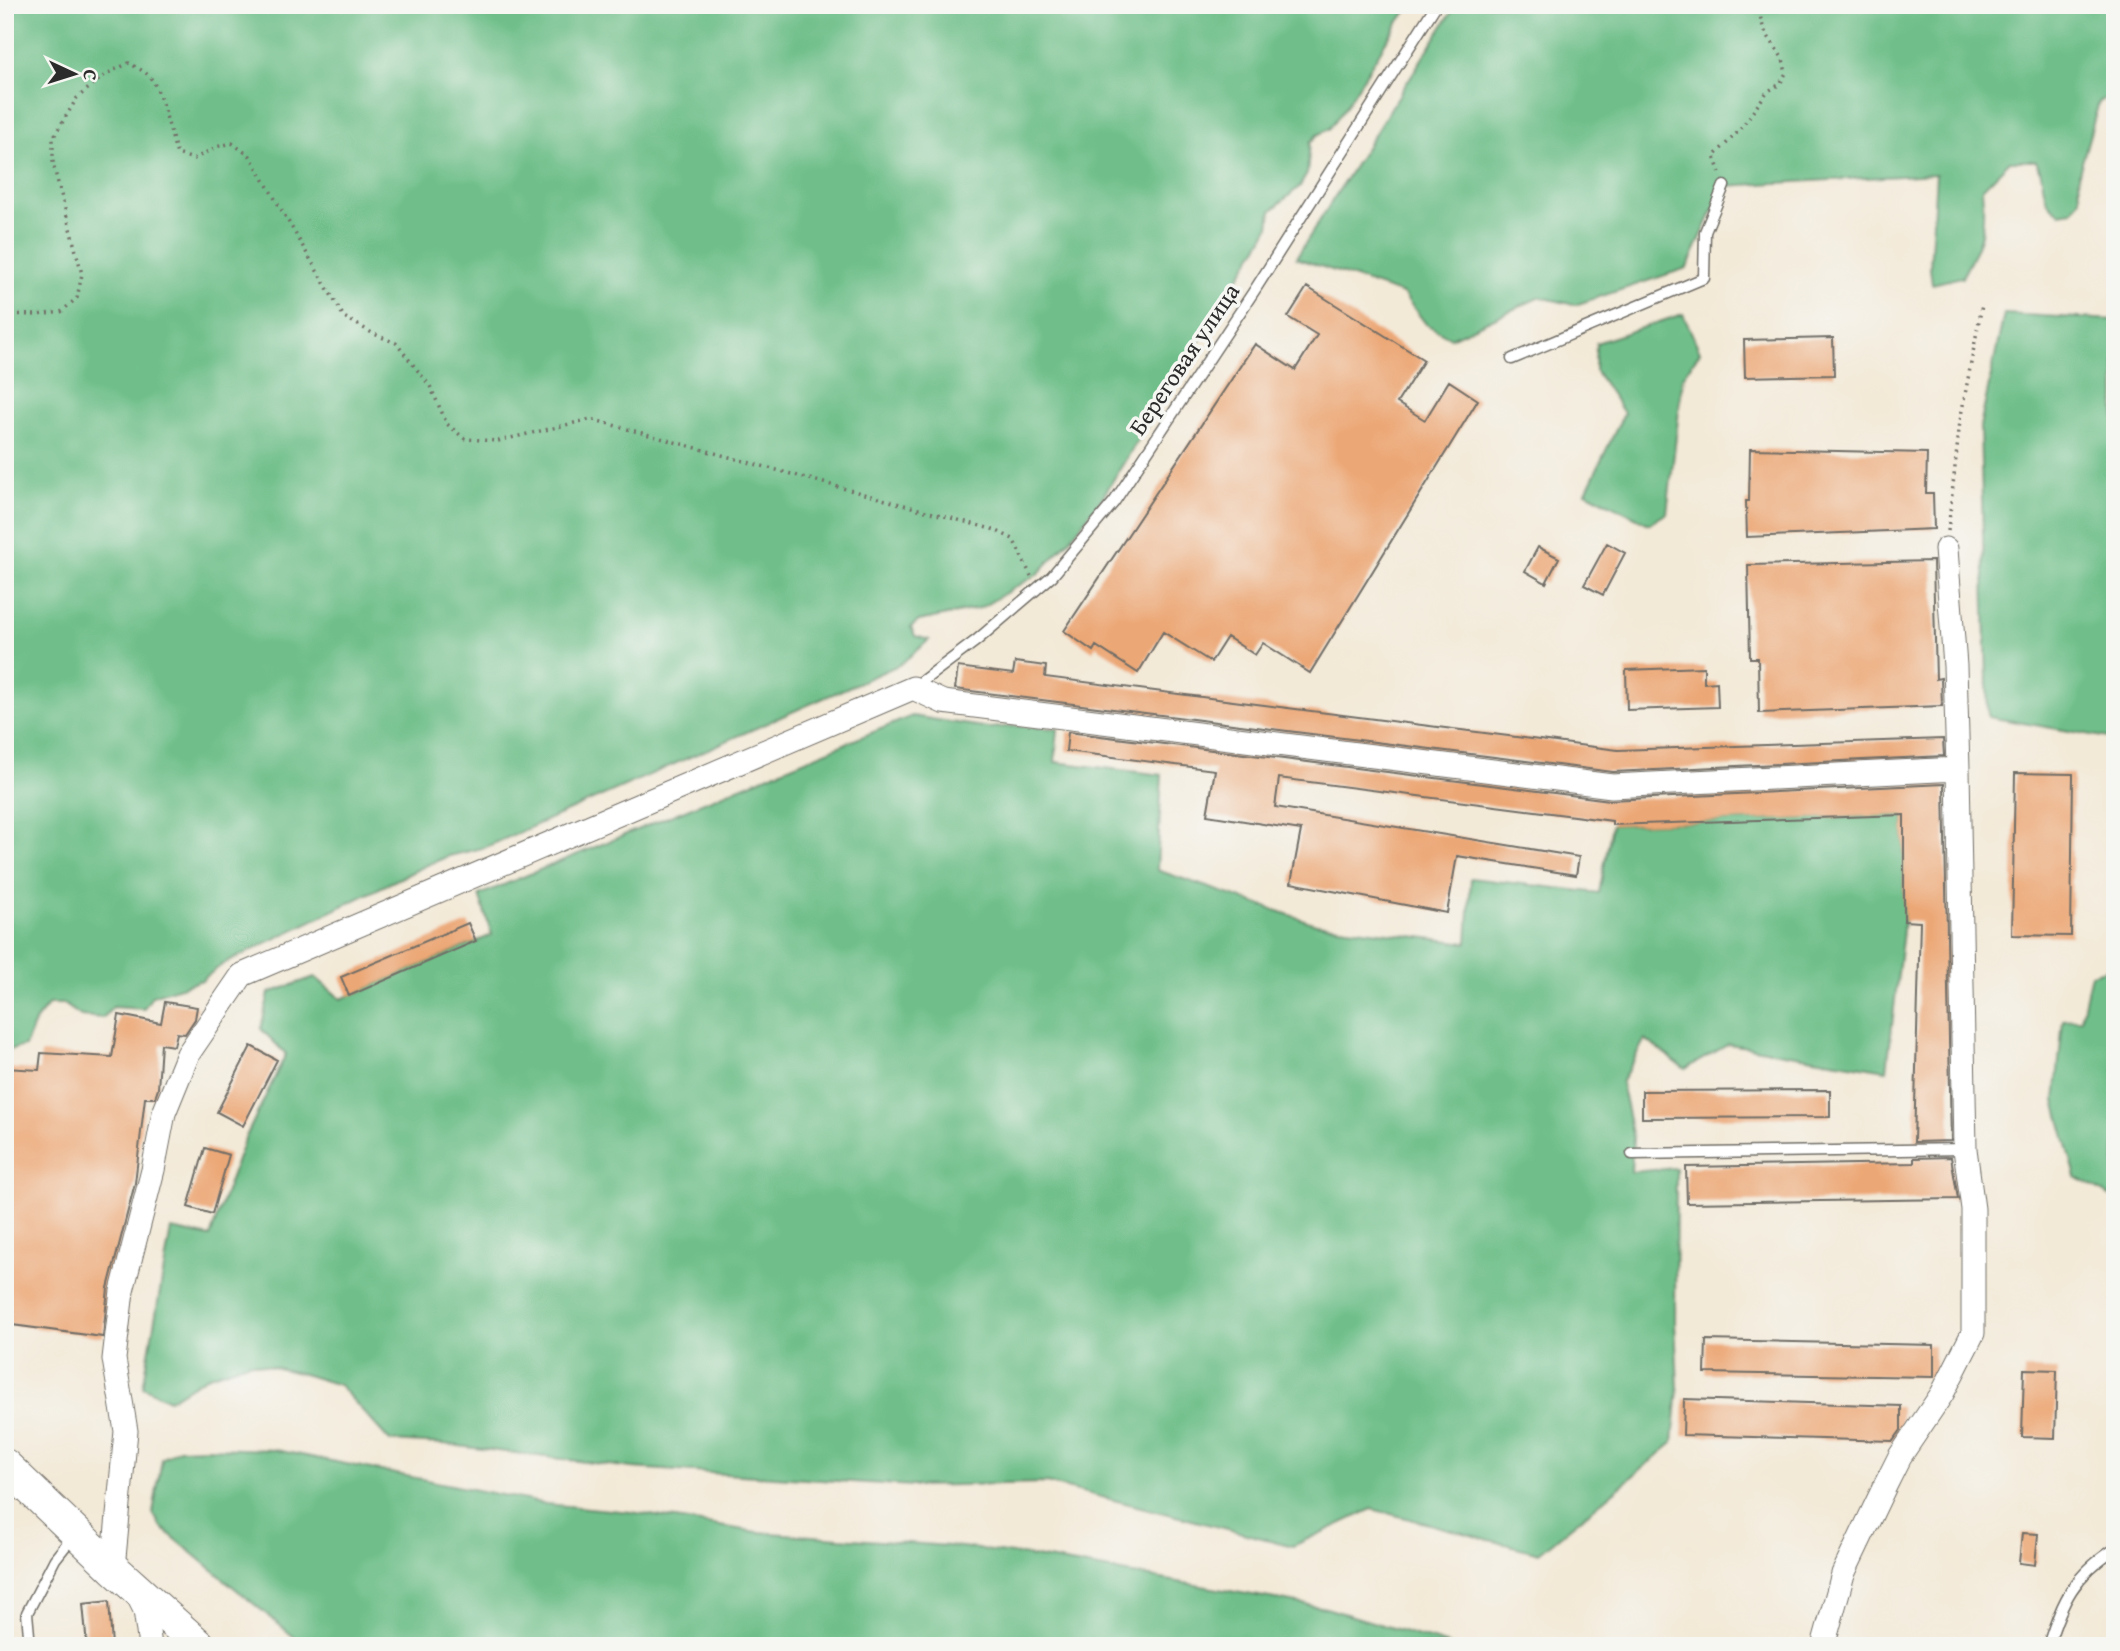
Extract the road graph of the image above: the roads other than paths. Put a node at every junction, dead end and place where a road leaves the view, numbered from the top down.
1 (1436, 5) edge
2 (1724, 186) road end
3 (1512, 359) dead end
4 (1946, 549) road end
5 (913, 688) junction
6 (1958, 769) junction
7 (1965, 1149) junction
8 (1632, 1154) dead end
9 (5, 1465) edge
10 (76, 1533) junction
11 (2115, 1549) edge
12 (123, 1577) junction
13 (30, 1646) edge
14 (150, 1646) edge
15 (201, 1646) edge
16 (1824, 1646) edge
17 (2048, 1646) edge

1 - 5 lane, Береговая улица
2 - 3 lane
4 - 6 street
5 - 6 street
5 - 12 street
6 - 7 street
7 - 8 lane
7 - 16 street
9 - 10 street
10 - 12 street
10 - 13 lane
11 - 17 lane
12 - 14 street
12 - 15 street

